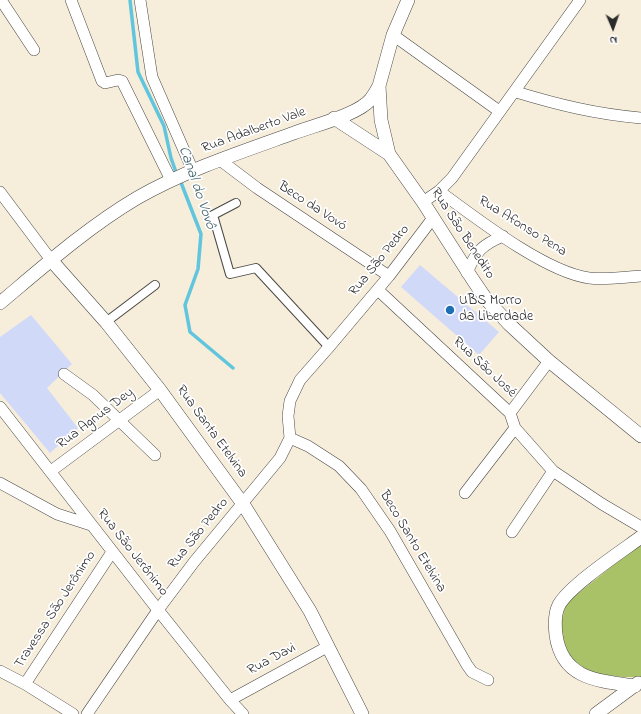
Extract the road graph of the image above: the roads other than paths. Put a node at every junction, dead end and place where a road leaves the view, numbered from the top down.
1 (1, 0) edge
2 (71, 0) edge
3 (140, 0) edge
4 (408, 0) edge
5 (580, 0) edge
6 (393, 36) junction
7 (34, 50) dead end
8 (379, 86) junction
9 (516, 92) junction
10 (499, 111) junction
11 (334, 118) junction
12 (641, 118) edge
13 (389, 154) junction
14 (220, 160) junction
15 (180, 176) junction
16 (439, 191) junction
17 (0, 192) edge
18 (423, 202) junction
19 (236, 203) dead end
20 (433, 218) junction
21 (503, 236) junction
22 (52, 260) junction
23 (468, 273) junction
24 (389, 276) junction
25 (641, 276) edge
26 (155, 286) dead end
27 (378, 290) junction
28 (0, 303) edge
29 (106, 322) junction
30 (329, 348) junction
31 (549, 361) junction
32 (64, 374) dead end
33 (160, 390) junction
34 (0, 407) edge
35 (510, 414) junction
36 (120, 420) junction
37 (514, 428) junction
38 (641, 436) edge
39 (290, 438) junction
40 (154, 455) dead end
41 (51, 471) junction
42 (553, 471) junction
43 (0, 483) edge
44 (465, 493) dead end
45 (243, 504) junction
46 (91, 525) junction
47 (641, 527) edge
48 (512, 532) dead end
49 (641, 537) edge
50 (112, 552) junction
51 (158, 610) junction
52 (328, 647) junction
53 (0, 671) edge
54 (488, 680) dead end
55 (638, 683) edge
56 (26, 684) junction
57 (230, 700) junction
58 (73, 714) edge
59 (87, 714) edge
60 (244, 714) edge
61 (362, 714) edge
62 (596, 714) edge

1 - 7 street
2 - 15 street
3 - 15 street
4 - 6 street, Rua São Benedito
5 - 9 street
6 - 8 street, Rua São Benedito
6 - 10 street
8 - 11 street, Rua Adalberto Vale
8 - 13 street, Rua São Benedito
9 - 10 street
9 - 12 street
10 - 16 street
11 - 13 street, Rua São Benedito
11 - 14 street, Rua Adalberto Vale
13 - 18 street, Rua São Benedito
14 - 15 street, Rua Adalberto Vale
14 - 24 street, Beco da Vovó
15 - 22 street, Rua Adalberto Vale
16 - 18 street
16 - 21 street, Rua Afonso Pena
17 - 22 street, Rua Santa Etelvina
18 - 20 street, Rua São Benedito
19 - 30 street
20 - 23 street, Rua São Benedito
20 - 24 street, Rua São Pedro
21 - 23 street
21 - 25 street, Rua Afonso Pena
22 - 28 street, Rua Adalberto Vale
22 - 29 street, Rua Santa Etelvina
23 - 31 street, Rua São Benedito
24 - 27 street, Rua São Pedro
26 - 29 street
27 - 30 street, Rua São Pedro
27 - 35 street, Rua São José
29 - 33 street, Rua Santa Etelvina
30 - 39 street, Rua São Pedro
31 - 35 street
31 - 38 street, Rua São Benedito
32 - 36 street
33 - 36 street, Rua Agnus Dey
33 - 45 street, Rua Santa Etelvina
34 - 41 street, Rua São Jerônimo
35 - 37 street, Rua São José
36 - 40 street
36 - 41 street, Rua Agnus Dey
37 - 42 street, Rua São José
37 - 44 street
39 - 45 street, Rua São Pedro
39 - 54 street, Beco Santo Etelvina
41 - 46 street, Rua São Jerônimo
42 - 47 street, Rua São José
42 - 48 street
43 - 46 street
45 - 51 street, Rua São Pedro
45 - 52 street, Rua Santa Etelvina
46 - 50 street, Rua São Jerônimo
49 - 55 street
50 - 51 street, Rua São Jerônimo
50 - 56 street, Travessa São Jerônimo
51 - 57 street, Rua São Jerônimo
51 - 59 street, Rua São Pedro
52 - 57 street, Rua Davi
52 - 61 street, Rua Santa Etelvina
53 - 56 street
55 - 62 street
56 - 58 street
57 - 60 street, Rua São Jerônimo

